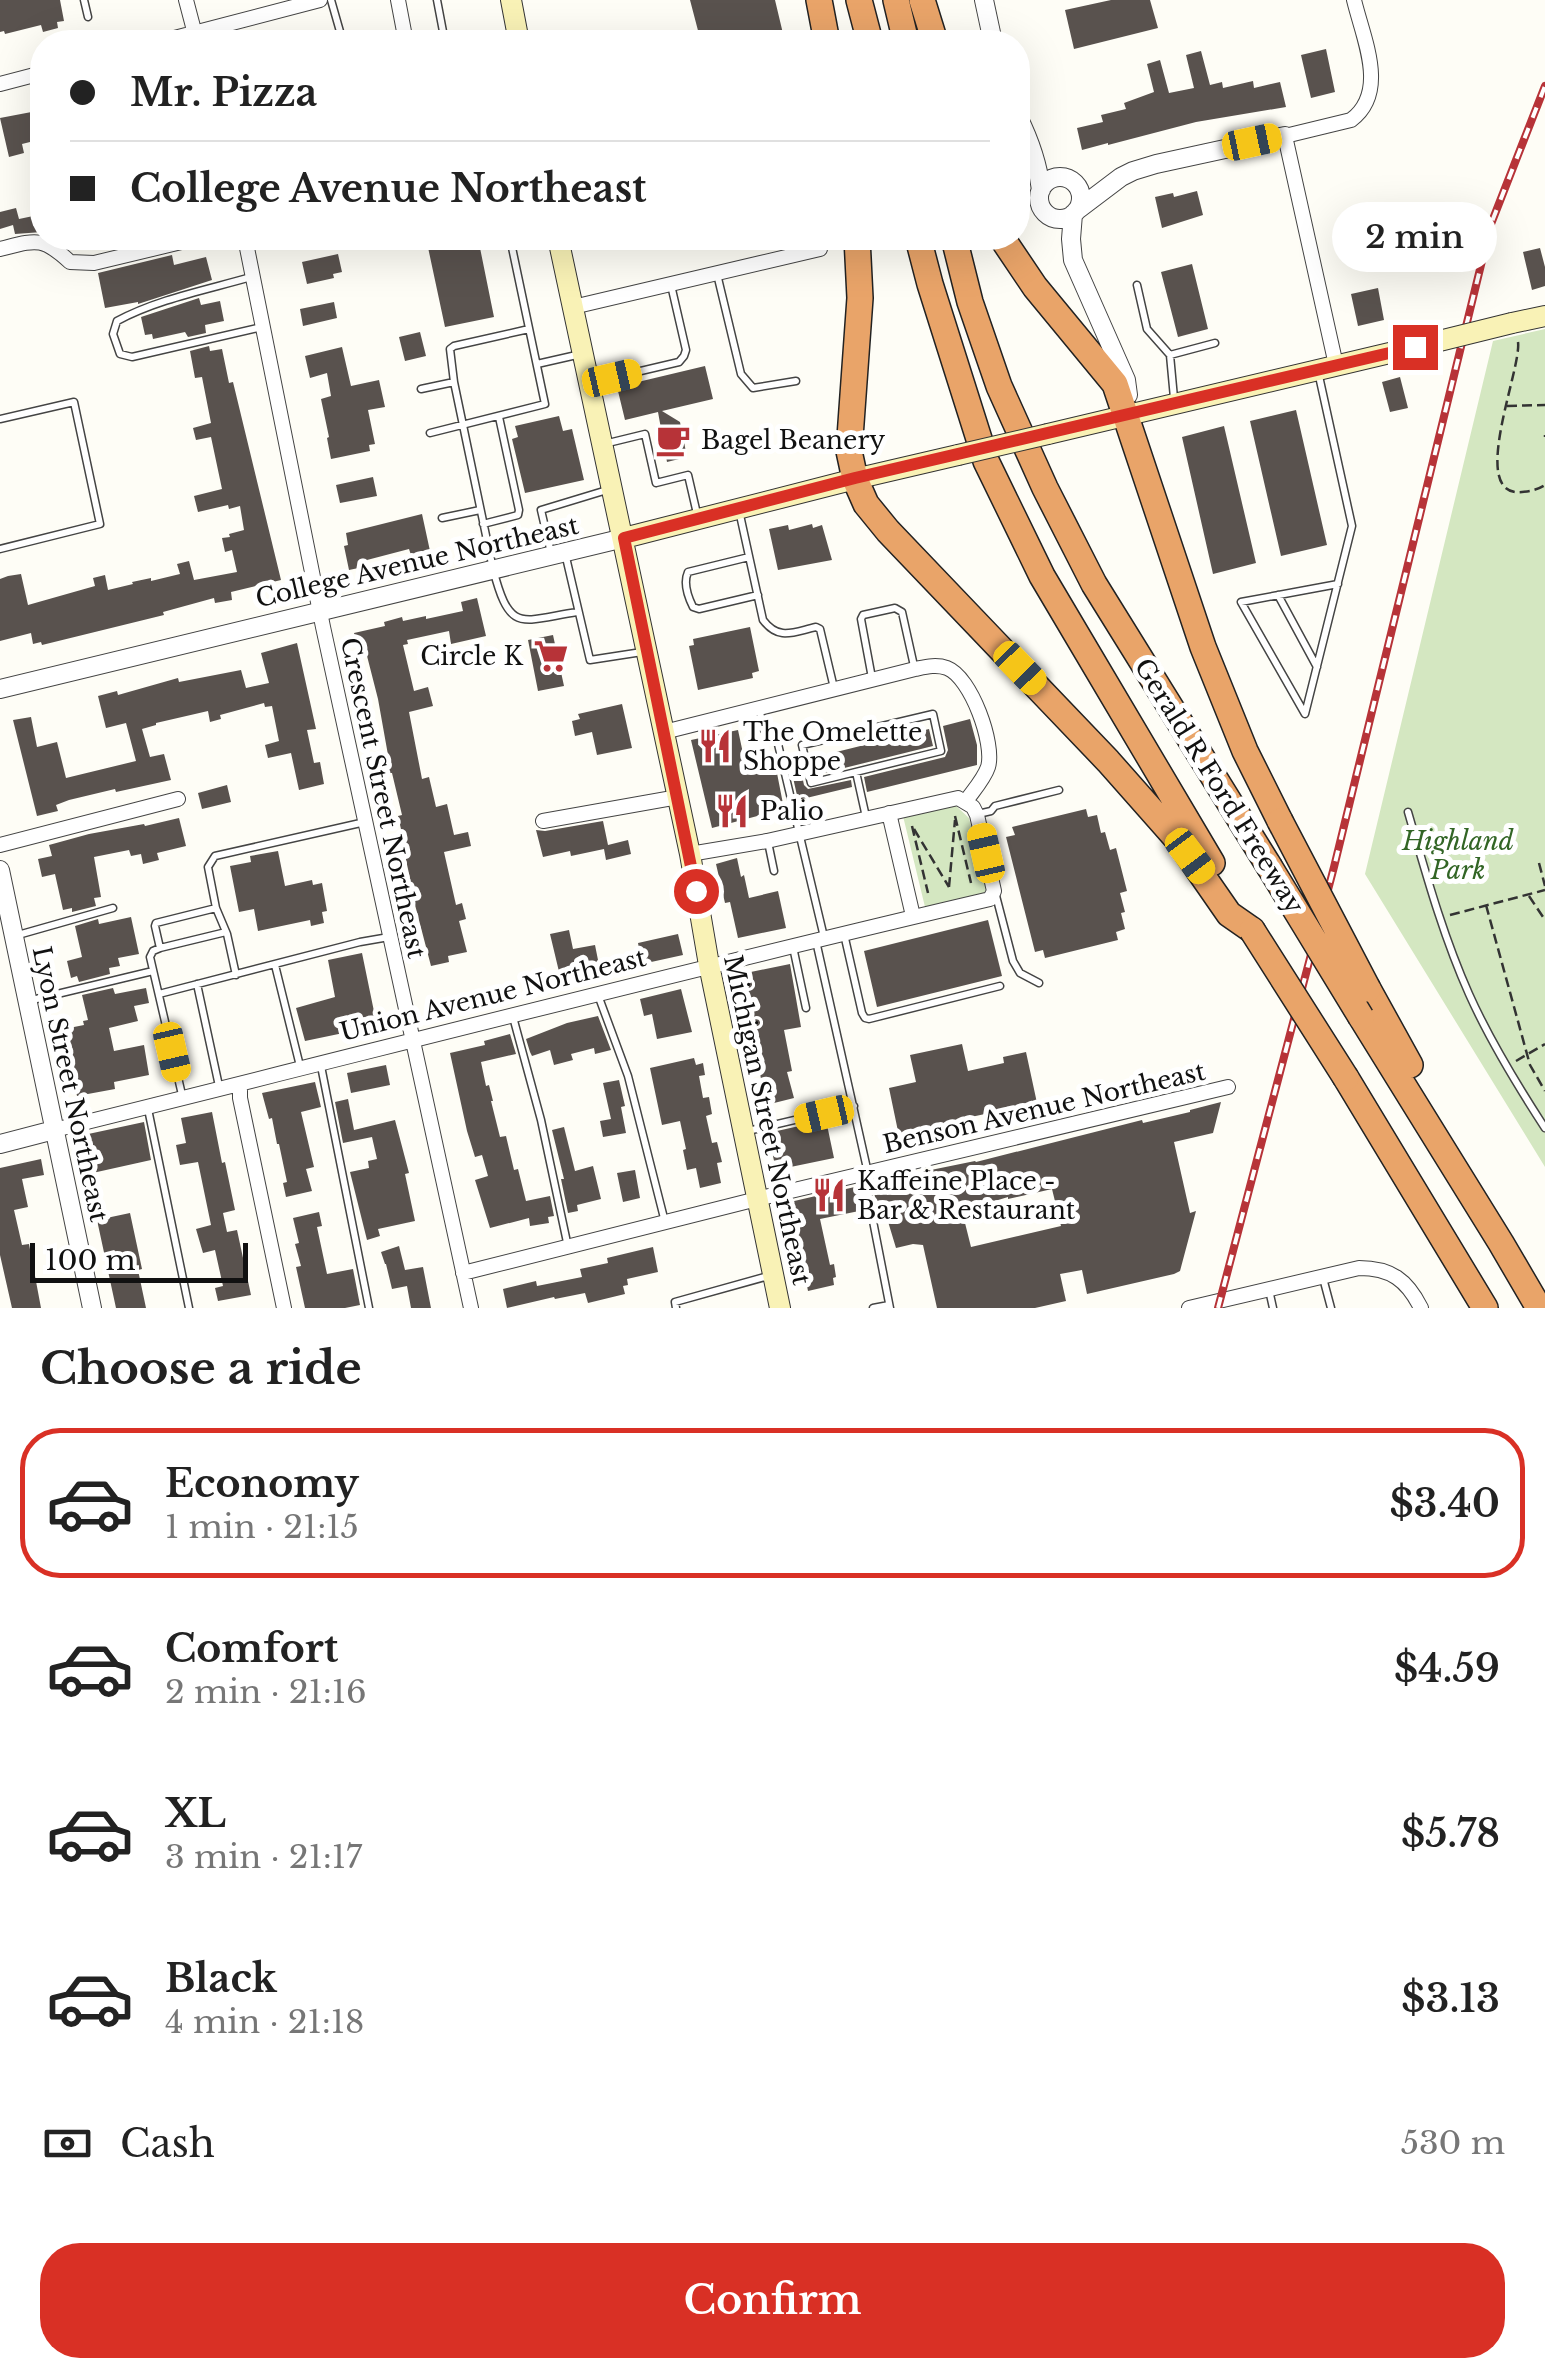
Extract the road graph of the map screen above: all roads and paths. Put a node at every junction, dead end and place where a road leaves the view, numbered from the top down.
1 (84, 0) edge
2 (186, 0) edge
3 (320, 0) edge
4 (332, 0) edge
5 (398, 0) edge
6 (436, 0) edge
7 (510, 0) edge
8 (819, 0) edge
9 (859, 0) edge
10 (896, 0) edge
11 (922, 0) edge
12 (984, 0) edge
13 (1354, 0) edge
14 (88, 17) dead end
15 (193, 30) edge
16 (221, 30) edge
17 (340, 30) edge
18 (404, 30) edge
19 (442, 30) edge
20 (516, 30) edge
21 (825, 30) edge
22 (867, 30) edge
23 (903, 30) edge
24 (931, 30) edge
25 (990, 30) edge
26 (30, 76) edge
27 (0, 84) edge
28 (1284, 136) junction
29 (1030, 140) edge
30 (1030, 144) edge
31 (1121, 177) junction
32 (1068, 180) junction
33 (1041, 190) junction
34 (1074, 213) junction
35 (30, 243) edge
36 (0, 249) edge
37 (56, 250) edge
38 (148, 250) edge
39 (247, 250) edge
40 (513, 250) edge
41 (560, 250) edge
42 (816, 250) edge
43 (858, 250) edge
44 (921, 250) edge
45 (957, 250) edge
46 (1010, 250) edge
47 (716, 273) junction
48 (252, 277) junction
49 (670, 284) junction
50 (1137, 285) dead end
51 (572, 307) junction
52 (1545, 316) edge
53 (263, 327) junction
54 (529, 329) junction
55 (1515, 333) junction
56 (1215, 343) dead end
57 (582, 354) junction
58 (1170, 355) junction
59 (536, 364) junction
60 (1327, 368) junction
61 (796, 381) dead end
62 (454, 382) junction
63 (589, 383) junction
64 (421, 390) dead end
65 (1174, 404) junction
66 (1545, 405) edge
67 (1506, 406) junction
68 (500, 416) junction
69 (1126, 416) junction
70 (0, 420) edge
71 (463, 425) junction
72 (430, 433) dead end
73 (603, 444) junction
74 (855, 478) junction
75 (1545, 485) edge
76 (613, 488) junction
77 (739, 508) junction
78 (480, 510) junction
79 (442, 518) dead end
80 (698, 519) junction
81 (483, 524) junction
82 (624, 538) junction
83 (0, 549) edge
84 (558, 554) junction
85 (749, 557) junction
86 (492, 570) junction
87 (1338, 584) junction
88 (1278, 595) junction
89 (758, 596) junction
90 (320, 610) junction
91 (577, 612) junction
92 (647, 651) junction
93 (1316, 667) junction
94 (915, 669) junction
95 (872, 680) junction
96 (0, 689) edge
97 (834, 690) junction
98 (759, 708) junction
99 (664, 732) junction
100 (856, 772) junction
101 (1059, 790) dead end
102 (678, 798) junction
103 (178, 799) dead end
104 (966, 800) junction
105 (1408, 812) dead end
106 (889, 813) junction
107 (977, 814) junction
108 (866, 818) junction
109 (366, 822) junction
110 (543, 822) dead end
111 (798, 834) junction
112 (767, 841) junction
113 (0, 845) edge
114 (690, 854) junction
115 (1539, 863) dead end
116 (0, 870) edge
117 (774, 870) dead end
118 (956, 886) dead end
119 (949, 888) junction
120 (1545, 888) edge
121 (942, 890) dead end
122 (994, 891) junction
123 (1528, 894) junction
124 (1486, 905) junction
125 (113, 908) dead end
126 (216, 908) junction
127 (913, 916) junction
128 (1438, 918) junction
129 (1545, 920) edge
130 (1252, 930) junction
131 (226, 932) junction
132 (844, 933) junction
133 (390, 936) junction
134 (820, 939) junction
135 (9, 940) edge
136 (792, 945) junction
137 (160, 948) junction
138 (275, 965) junction
139 (709, 965) junction
140 (153, 970) junction
141 (236, 975) junction
142 (1039, 983) dead end
143 (197, 984) junction
144 (1000, 986) dead end
145 (159, 994) junction
146 (598, 994) junction
147 (27, 1001) junction
148 (806, 1008) dead end
149 (513, 1016) junction
150 (414, 1041) junction
151 (1545, 1044) edge
152 (1528, 1054) junction
153 (321, 1065) junction
154 (1506, 1067) junction
155 (300, 1070) junction
156 (240, 1085) junction
157 (1228, 1087) dead end
158 (220, 1090) junction
159 (1545, 1091) edge
160 (183, 1099) junction
161 (854, 1106) junction
162 (148, 1108) junction
163 (1545, 1128) edge
164 (54, 1130) junction
165 (743, 1132) junction
166 (0, 1144) edge
167 (866, 1173) junction
168 (757, 1200) junction
169 (665, 1222) junction
170 (1501, 1243) junction
171 (568, 1247) junction
172 (463, 1273) junction
173 (773, 1275) junction
174 (1323, 1277) junction
175 (1269, 1289) junction
176 (889, 1306) edge
177 (92, 1308) edge
178 (189, 1308) edge
179 (284, 1308) edge
180 (370, 1308) edge
181 (471, 1308) edge
182 (676, 1308) edge
183 (780, 1308) edge
184 (873, 1308) edge
185 (1189, 1308) edge
186 (1273, 1308) edge
187 (1331, 1308) edge
188 (1421, 1308) edge
189 (1485, 1308) edge
190 (1539, 1308) edge

1 - 14 lane
2 - 15 street
3 - 16 street
4 - 17 lane
5 - 18 street
6 - 19 lane
7 - 20 main road
8 - 21 highway
9 - 22 highway
10 - 23 highway
11 - 24 highway
12 - 25 street
13 - 28 street
26 - 27 street
28 - 31 street
28 - 60 street
29 - 32 street
30 - 33 street
31 - 32 street
31 - 34 street
32 - 33 street
32 - 34 street
33 - 34 street
34 - 69 street
35 - 36 street
37 - 38 street
39 - 48 street, Crescent Street Northeast
40 - 54 lane
41 - 51 main road, Michigan Street Northeast
42 - 47 street
43 - 74 highway
44 - 130 highway, Gerald R Ford Freeway
45 - 170 highway, Gerald R Ford Freeway, bridge
46 - 69 highway
47 - 49 street
47 - 61 lane
48 - 53 street, Crescent Street Northeast
48 - 53 lane
49 - 51 street
49 - 63 lane
50 - 58 lane
51 - 57 main road, Michigan Street Northeast
52 - 55 main road, College Avenue Northeast
53 - 90 street, Crescent Street Northeast
54 - 59 lane
54 - 62 lane
55 - 60 main road, College Avenue Northeast, bridge
55 - 67 path
56 - 58 lane
57 - 59 lane
57 - 63 main road, Michigan Street Northeast
58 - 65 lane
59 - 68 lane
60 - 65 main road, College Avenue Northeast
60 - 87 lane
62 - 64 lane
62 - 71 lane
63 - 73 main road, Michigan Street Northeast
65 - 69 main road, College Avenue Northeast
66 - 67 path
67 - 75 path
68 - 71 lane
68 - 81 lane
69 - 74 main road, College Avenue Northeast, bridge
69 - 170 highway, bridge
70 - 83 lane
71 - 72 lane
71 - 78 lane
73 - 76 main road, Michigan Street Northeast
73 - 80 lane
74 - 77 main road, College Avenue Northeast
74 - 130 highway
76 - 82 main road, Michigan Street Northeast
76 - 84 lane
77 - 80 main road, College Avenue Northeast
77 - 85 lane
78 - 79 lane
78 - 81 lane
80 - 82 main road, College Avenue Northeast
81 - 86 lane
82 - 84 street, College Avenue Northeast
82 - 92 main road, Michigan Street Northeast
84 - 86 street, College Avenue Northeast
84 - 91 lane
85 - 89 lane
85 - 89 lane
86 - 90 street, College Avenue Northeast
86 - 91 lane
87 - 88 lane
87 - 93 lane
88 - 93 lane
88 - 93 lane
89 - 97 lane
90 - 96 street, College Avenue Northeast
90 - 109 street, Crescent Street Northeast
91 - 92 lane
92 - 99 main road, Michigan Street Northeast
94 - 95 street
94 - 95 lane
94 - 104 street
95 - 97 street
97 - 98 street
98 - 99 street
98 - 111 lane
99 - 102 main road, Michigan Street Northeast
100 - 100 lane
100 - 108 lane
101 - 107 lane
102 - 110 street
102 - 114 main road, Michigan Street Northeast
103 - 113 street
104 - 106 street
104 - 107 street
105 - 128 lane
106 - 108 street
106 - 127 street
107 - 122 street
108 - 111 street
109 - 126 lane
109 - 133 street, Crescent Street Northeast
111 - 112 street
111 - 134 lane
112 - 114 street
112 - 117 lane
114 - 139 main road, Michigan Street Northeast
115 - 120 path
116 - 135 street, Lyon Street Northeast
118 - 121 path
119 - 119 path
119 - 119 path
120 - 123 path
122 - 127 street, Union Avenue Northeast
122 - 142 lane
123 - 124 path
123 - 129 path
124 - 128 path
124 - 152 path
125 - 135 lane
126 - 131 lane
126 - 137 lane
127 - 132 street, Union Avenue Northeast
128 - 154 lane
130 - 189 highway, Gerald R Ford Freeway, bridge
131 - 137 lane
131 - 141 lane
132 - 134 street, Union Avenue Northeast
132 - 144 lane
133 - 138 lane
133 - 150 street, Crescent Street Northeast
134 - 136 street, Union Avenue Northeast
134 - 161 lane
135 - 147 street, Lyon Street Northeast
136 - 139 street, Union Avenue Northeast
136 - 148 lane
137 - 140 lane
138 - 141 lane
138 - 155 lane
139 - 146 street, Union Avenue Northeast
139 - 165 main road, Michigan Street Northeast
140 - 145 lane
140 - 147 lane
141 - 143 lane
143 - 145 lane
143 - 158 lane
145 - 160 lane
146 - 149 street, Union Avenue Northeast
146 - 169 lane
147 - 164 street, Lyon Street Northeast
149 - 150 street, Union Avenue Northeast
149 - 171 lane
150 - 153 street, Union Avenue Northeast
150 - 172 street, Crescent Street Northeast
151 - 152 path
152 - 154 path
152 - 159 path
153 - 155 street, Union Avenue Northeast
153 - 180 lane
154 - 163 lane
155 - 156 street, Union Avenue Northeast
156 - 158 street, Union Avenue Northeast
156 - 179 street
157 - 167 street, Benson Avenue Northeast
158 - 160 street, Union Avenue Northeast
160 - 162 street, Union Avenue Northeast
161 - 165 lane
161 - 167 lane
162 - 164 street, Union Avenue Northeast
162 - 178 lane
164 - 166 street, Union Avenue Northeast
164 - 177 street, Lyon Street Northeast
165 - 168 main road, Michigan Street Northeast
167 - 168 street, Benson Avenue Northeast
167 - 176 lane
168 - 169 street, Benson Avenue Northeast
168 - 173 main road, Michigan Street Northeast
169 - 171 street, Benson Avenue Northeast
170 - 190 highway, Gerald R Ford Freeway
171 - 172 street, Benson Avenue Northeast
172 - 181 street, Crescent Street Northeast
173 - 182 lane
173 - 183 main road, Michigan Street Northeast
174 - 175 street
174 - 187 lane
174 - 188 street
175 - 185 street
175 - 186 lane
176 - 184 lane

